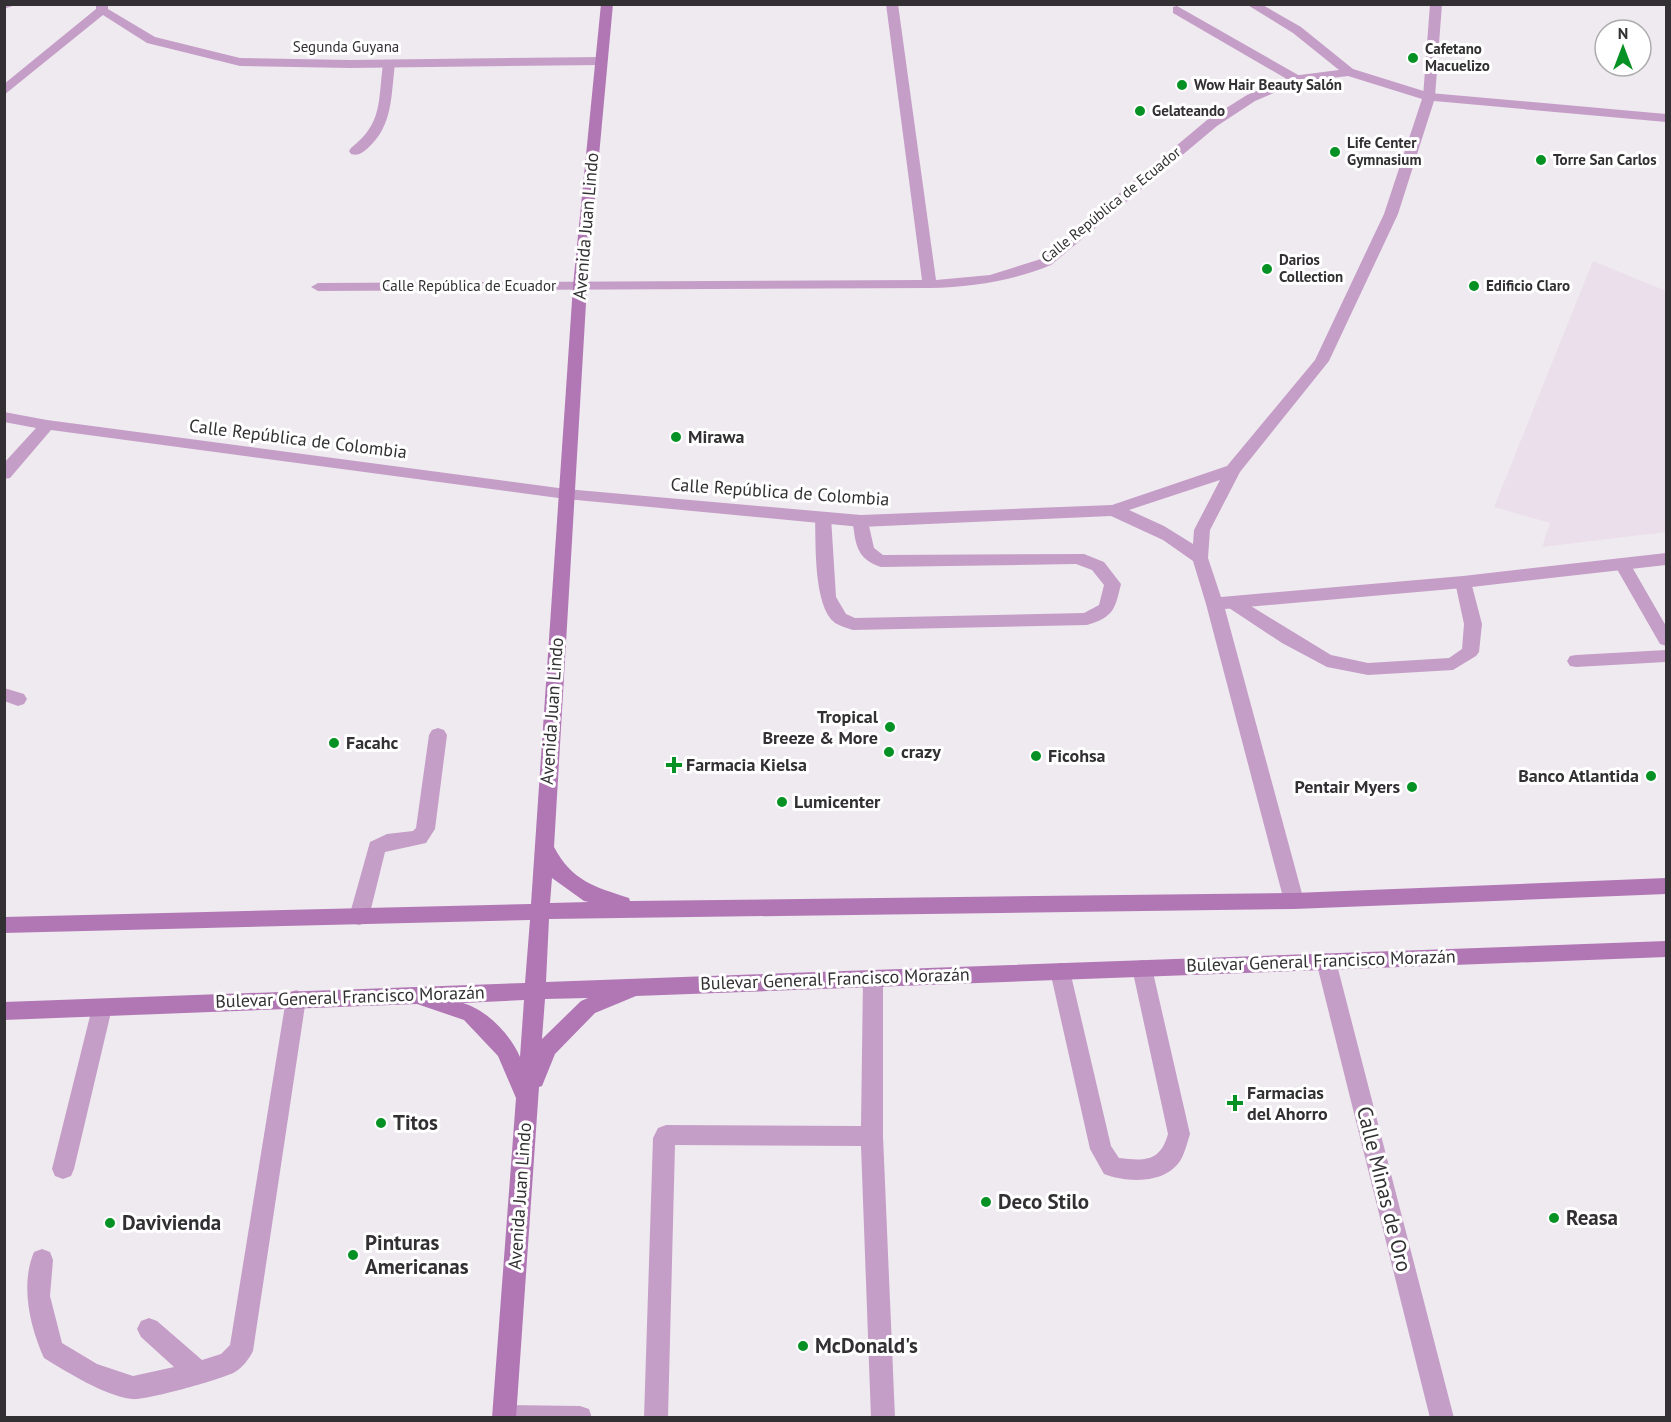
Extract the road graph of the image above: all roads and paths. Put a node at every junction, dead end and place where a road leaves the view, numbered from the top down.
1 (12, 4) edge
2 (607, 4) edge
3 (892, 4) edge
4 (1252, 4) edge
5 (1436, 4) edge
6 (4, 6) edge
7 (102, 7) edge
8 (1177, 10) dead end
9 (601, 61) junction
10 (390, 64) junction
11 (1349, 72) junction
12 (1296, 79) junction
13 (4, 91) edge
14 (1429, 98) junction
15 (1666, 118) edge
16 (356, 151) dead end
17 (930, 284) junction
18 (580, 286) junction
19 (318, 287) dead end
20 (4, 417) edge
21 (46, 426) junction
22 (1233, 470) junction
23 (4, 474) edge
24 (566, 494) junction
25 (1113, 510) junction
26 (823, 517) junction
27 (861, 521) junction
28 (1200, 558) junction
29 (1666, 560) edge
30 (1622, 564) junction
31 (1463, 582) junction
32 (1215, 604) junction
33 (1235, 604) junction
34 (1666, 639) edge
35 (1666, 656) edge
36 (1576, 661) dead end
37 (438, 735) dead end
38 (544, 846) junction
39 (1666, 886) edge
40 (1294, 901) junction
41 (641, 909) junction
42 (540, 913) junction
43 (359, 917) junction
44 (4, 925) edge
45 (1666, 949) edge
46 (1326, 961) junction
47 (1142, 968) junction
48 (1059, 970) junction
49 (873, 978) junction
50 (640, 986) junction
51 (535, 990) junction
52 (412, 994) junction
53 (296, 999) junction
54 (102, 1008) junction
55 (4, 1011) edge
56 (527, 1098) junction
57 (872, 1136) junction
58 (63, 1169) dead end
59 (42, 1260) dead end
60 (149, 1329) dead end
61 (199, 1373) junction
62 (504, 1417) edge
63 (580, 1418) edge
64 (656, 1418) edge
65 (883, 1418) edge
66 (1442, 1418) edge

1 - 6 street
2 - 9 main road, Avenida Juan Lindo
3 - 17 street
4 - 11 street
5 - 14 street
7 - 10 street, Segunda Guyana
7 - 13 street
8 - 12 street
9 - 10 street, Segunda Guyana
9 - 18 main road, Avenida Juan Lindo
10 - 16 street
11 - 12 street, Calle República de Ecuador
11 - 14 street, Calle República de Ecuador
12 - 17 street, Calle República de Ecuador
14 - 15 street, Calle República de Ecuador
14 - 22 street
17 - 18 street, Calle República de Ecuador
18 - 19 street, Calle República de Ecuador
18 - 24 main road, Avenida Juan Lindo
20 - 21 street, Calle República de Colombia
21 - 23 street
21 - 24 street, Calle República de Colombia
22 - 25 street, Calle República de Colombia
22 - 28 street
24 - 26 street, Calle República de Colombia
24 - 38 main road, Avenida Juan Lindo
25 - 27 street, Calle República de Colombia
25 - 28 street
26 - 27 street, Calle República de Colombia
26 - 27 street
28 - 32 street
29 - 30 street
30 - 31 street
30 - 34 street
31 - 33 street
31 - 33 street
32 - 33 street
32 - 40 street
35 - 36 street
37 - 43 street
38 - 41 main road
38 - 42 main road, Avenida Juan Lindo
39 - 40 main road
40 - 41 main road
41 - 42 main road
42 - 43 main road
42 - 51 main road, Avenida Juan Lindo
43 - 44 main road
45 - 46 main road, Bulevar General Francisco Morazán
46 - 47 main road, Bulevar General Francisco Morazán
46 - 66 street, Calle Minas de Oro
47 - 48 main road, Bulevar General Francisco Morazán
47 - 48 street
48 - 49 main road, Bulevar General Francisco Morazán
49 - 50 main road, Bulevar General Francisco Morazán
49 - 57 street
50 - 51 main road, Bulevar General Francisco Morazán
50 - 56 main road
51 - 52 main road, Bulevar General Francisco Morazán
51 - 56 main road, Avenida Juan Lindo
52 - 53 main road, Bulevar General Francisco Morazán
52 - 56 main road
53 - 54 main road, Bulevar General Francisco Morazán
53 - 61 street
54 - 55 main road, Bulevar General Francisco Morazán
54 - 58 street
56 - 62 main road, Avenida Juan Lindo
57 - 64 street
57 - 65 street
59 - 61 street
60 - 61 street
62 - 63 street

